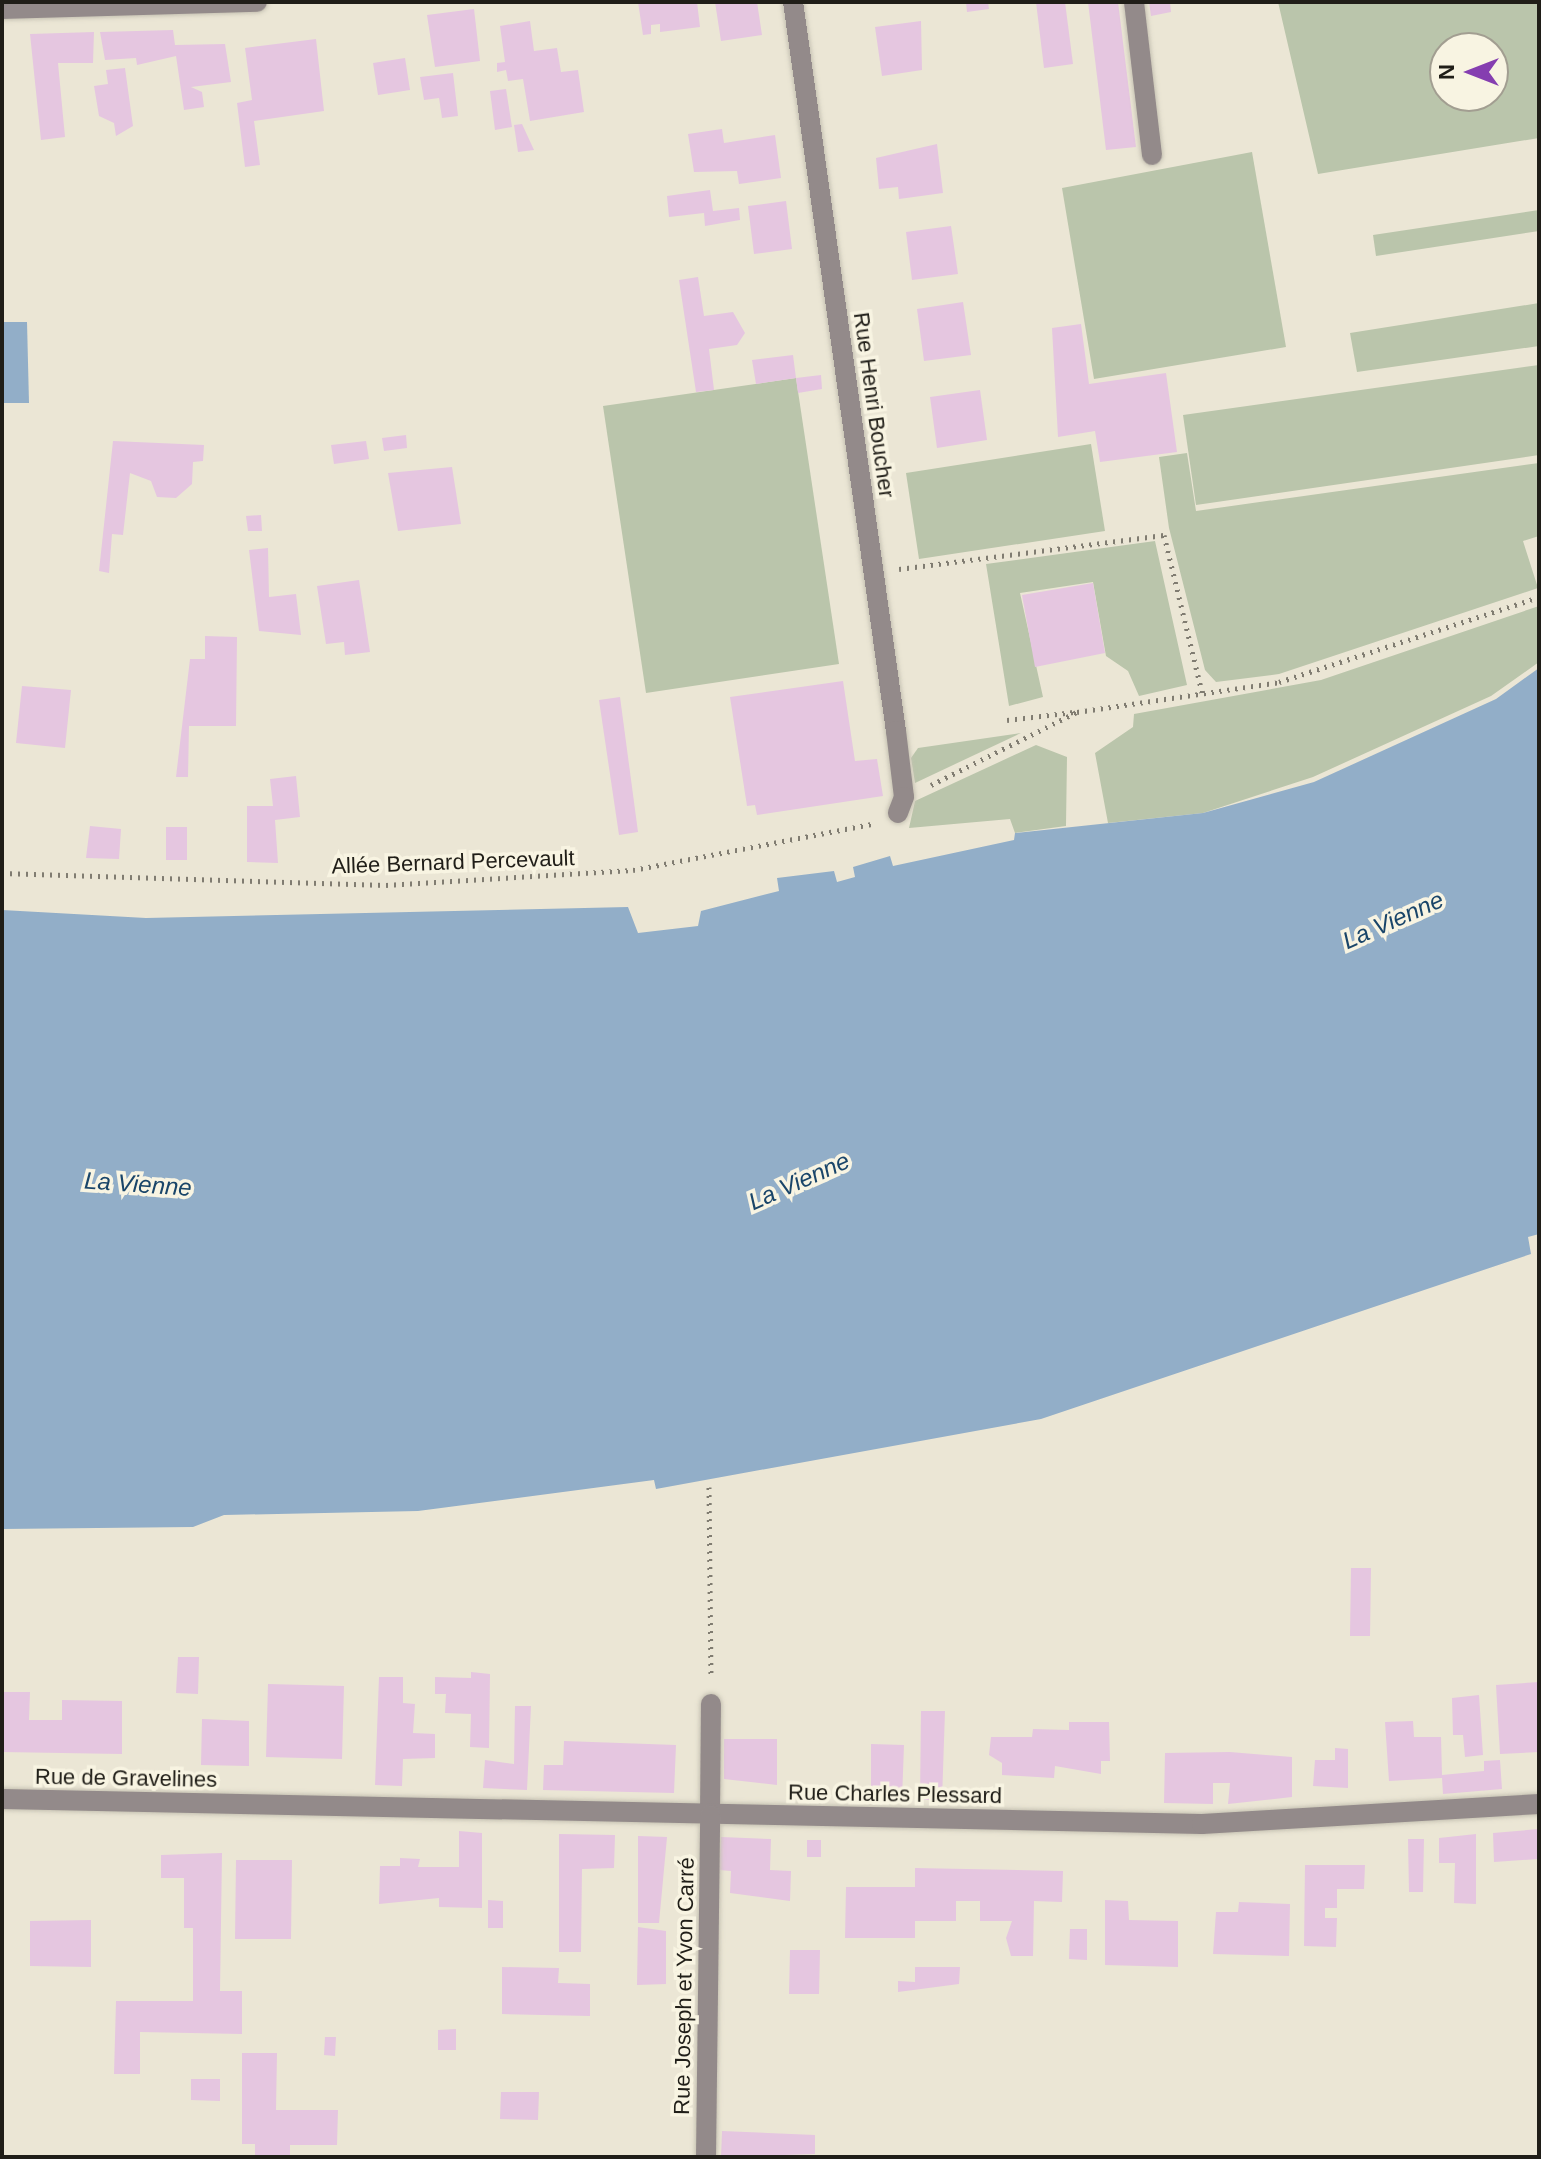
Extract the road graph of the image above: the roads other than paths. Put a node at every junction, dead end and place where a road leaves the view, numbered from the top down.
1 (257, 2) edge
2 (793, 2) edge
3 (1134, 2) edge
4 (2, 9) edge
5 (1152, 155) dead end
6 (901, 805) road end
7 (711, 1704) road end
8 (2, 1799) edge
9 (249, 1804) joint
10 (1539, 1804) edge
11 (710, 1815) junction
12 (706, 2157) edge

1 - 4 street
2 - 6 street, Rue Henri Boucher
3 - 5 street
7 - 11 street, Rue Joseph et Yvon Carré
8 - 9 street, Rue de Gravelines
9 - 11 street, Rue Charles Plessard
10 - 11 street, Rue Charles Plessard
11 - 12 street, Rue Joseph et Yvon Carré

